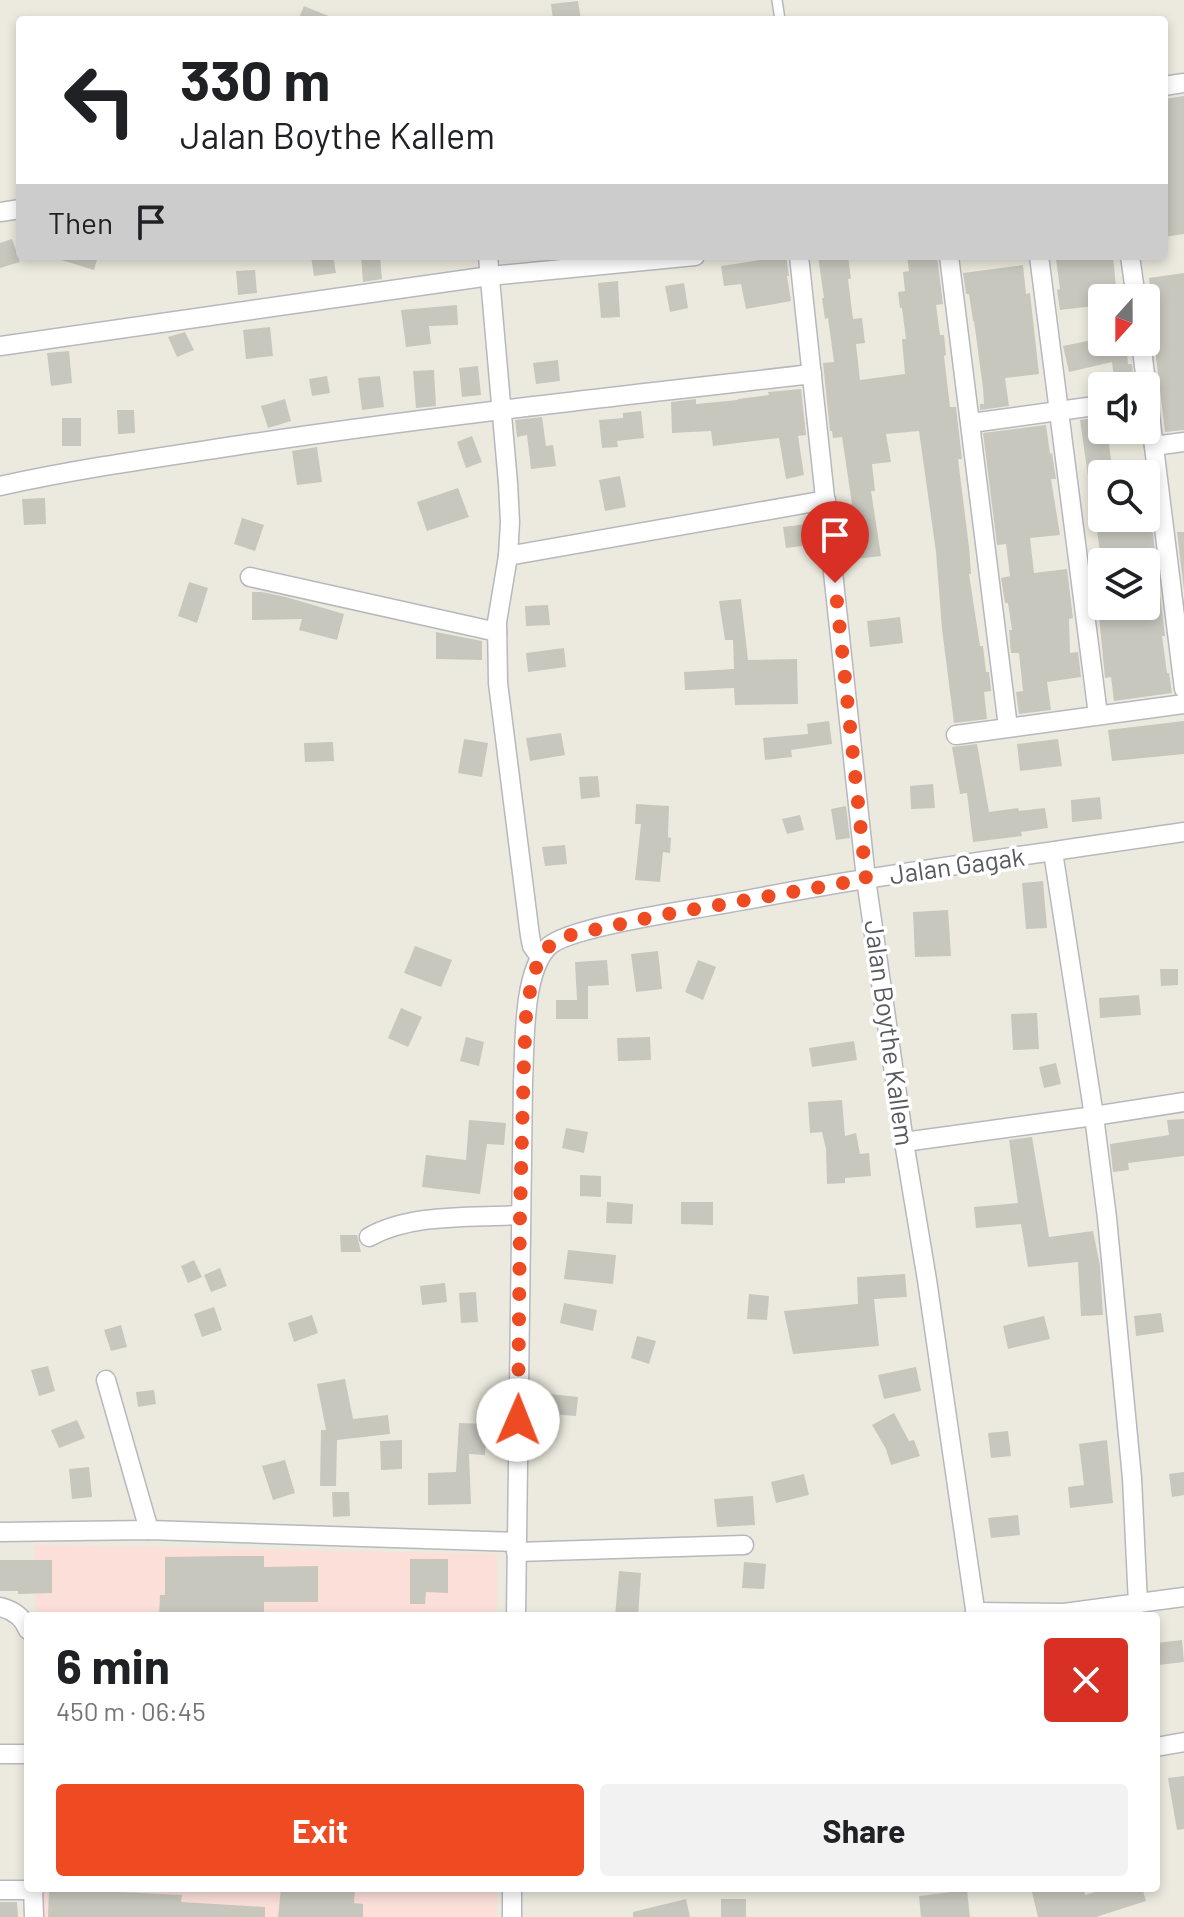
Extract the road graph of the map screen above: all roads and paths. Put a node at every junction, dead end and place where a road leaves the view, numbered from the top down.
1 (488, 260) edge
2 (654, 260) edge
3 (799, 260) edge
4 (950, 260) edge
5 (1040, 260) edge
6 (1131, 260) edge
7 (490, 276) junction
8 (1134, 284) edge
9 (0, 346) edge
10 (812, 374) junction
11 (1088, 407) edge
12 (501, 410) junction
13 (1059, 411) junction
14 (971, 423) junction
15 (1184, 442) edge
16 (1154, 446) joint
17 (0, 486) edge
18 (826, 500) junction
19 (508, 556) junction
20 (250, 577) dead end
21 (497, 632) junction
22 (1184, 689) edge
23 (1184, 704) edge
24 (1098, 715) junction
25 (1008, 727) junction
26 (956, 735) dead end
27 (1184, 832) edge
28 (1053, 852) junction
29 (866, 879) junction
30 (540, 957) junction
31 (1184, 1102) edge
32 (1094, 1116) junction
33 (904, 1142) junction
34 (520, 1215) junction
35 (369, 1237) dead end
36 (106, 1380) dead end
37 (149, 1530) junction
38 (0, 1532) edge
39 (744, 1545) dead end
40 (516, 1547) junction
41 (1184, 1597) edge
42 (1138, 1604) junction
43 (0, 1607) edge
44 (516, 1612) edge
45 (976, 1612) edge
46 (1072, 1612) edge
47 (24, 1621) edge
48 (1184, 1742) edge
49 (1160, 1746) edge
50 (0, 1754) edge
51 (24, 1754) edge
52 (24, 1889) edge
53 (0, 1890) edge
54 (34, 1892) edge
55 (512, 1892) edge
56 (34, 1917) edge
57 (512, 1917) edge

1 - 7 street
2 - 7 street
3 - 10 street, Jalan Boythe Kallem
4 - 14 street
5 - 13 street
6 - 8 street
7 - 9 street
7 - 12 street
10 - 12 street
10 - 18 street, Jalan Boythe Kallem
11 - 13 street
12 - 17 street
12 - 19 street
13 - 14 street
13 - 24 street
14 - 25 street
15 - 16 street
16 - 22 street
18 - 19 street
18 - 29 street, Jalan Boythe Kallem
19 - 21 street
20 - 21 street
21 - 30 street
23 - 24 street
24 - 25 street
25 - 26 street
27 - 28 street, Jalan Gagak
28 - 29 street, Jalan Gagak
28 - 32 street
29 - 30 street, Jalan Gagak
29 - 33 street, Jalan Boythe Kallem
30 - 34 street
31 - 32 street
32 - 33 street
32 - 42 street
33 - 45 street, Jalan Boythe Kallem
34 - 35 street
34 - 40 street
36 - 37 street
37 - 38 street
37 - 40 street
39 - 40 street
40 - 44 street
41 - 42 street
42 - 46 street
43 - 47 street
48 - 49 street
50 - 51 street
52 - 53 street
54 - 56 street
55 - 57 street

